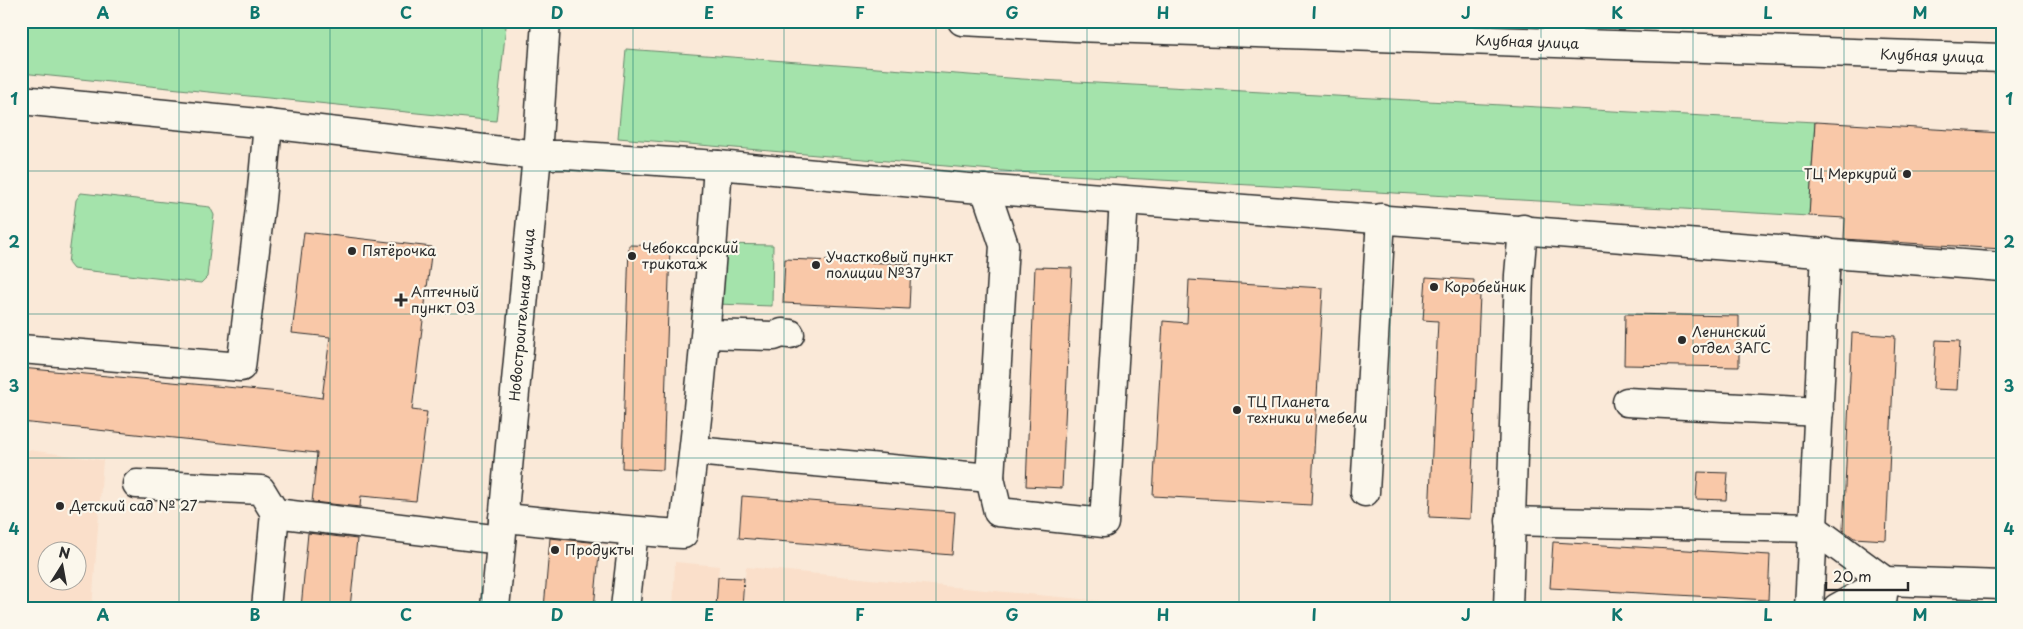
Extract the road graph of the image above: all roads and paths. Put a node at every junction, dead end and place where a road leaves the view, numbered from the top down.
1 (546, 21) edge
2 (962, 21) edge
3 (1075, 24) edge
4 (2002, 58) edge
5 (22, 104) edge
6 (268, 124) junction
7 (537, 155) junction
8 (718, 166) junction
9 (985, 189) junction
10 (1124, 200) junction
11 (1381, 218) junction
12 (1523, 229) junction
13 (1826, 252) junction
14 (2002, 267) edge
15 (707, 334) junction
16 (790, 334) dead end
17 (21, 349) edge
18 (1628, 402) dead end
19 (1819, 412) junction
20 (695, 451) junction
21 (990, 478) junction
22 (137, 484) dead end
23 (1365, 492) dead end
24 (275, 512) junction
25 (1510, 521) junction
26 (1813, 528) junction
27 (502, 529) junction
28 (634, 531) junction
29 (1885, 581) junction
30 (2002, 585) edge
31 (266, 608) edge
32 (495, 608) edge
33 (625, 608) edge
34 (1508, 608) edge
35 (1810, 608) edge
36 (1837, 608) edge
37 (1881, 608) edge

1 - 7 main road, Новостроительная улица
2 - 3 main road, Клубная улица
3 - 4 main road, Клубная улица
5 - 6 main road
6 - 7 main road
6 - 17 main road
7 - 8 main road
7 - 27 main road, Новостроительная улица
8 - 9 main road
8 - 15 main road
9 - 10 main road
9 - 21 main road
10 - 11 main road
10 - 21 main road
11 - 12 main road
11 - 23 main road
12 - 13 main road
12 - 25 main road
13 - 14 main road
13 - 19 main road
15 - 16 main road
15 - 20 main road
18 - 19 main road
19 - 26 main road
20 - 21 main road
20 - 28 main road
22 - 24 main road
24 - 27 main road
24 - 31 main road
25 - 26 main road
25 - 34 main road
26 - 29 main road
26 - 35 main road
27 - 28 main road
27 - 32 main road, Новостроительная улица
28 - 33 main road
29 - 30 main road
29 - 36 main road
29 - 37 main road

